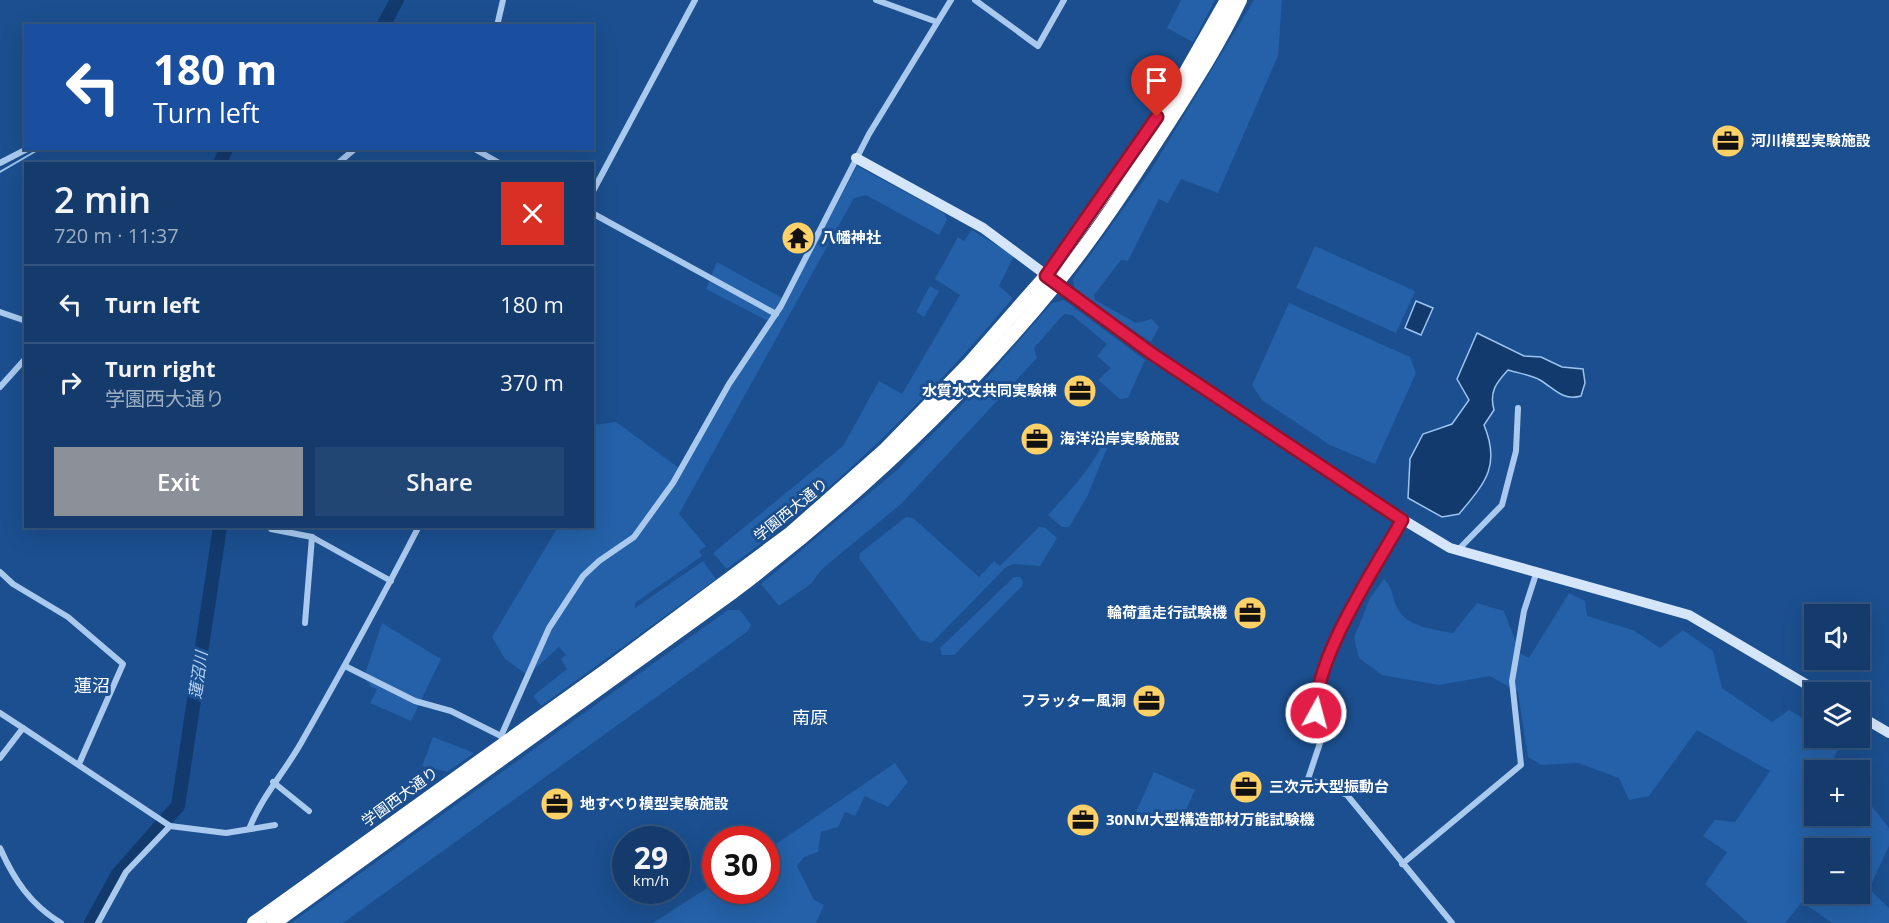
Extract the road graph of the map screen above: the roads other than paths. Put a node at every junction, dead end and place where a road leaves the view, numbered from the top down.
1 (503, 0) edge
2 (695, 0) edge
3 (876, 0) edge
4 (951, 0) edge
5 (975, 0) edge
6 (1064, 0) edge
7 (1227, 0) edge
8 (1240, 0) edge
9 (937, 22) junction
10 (497, 24) edge
11 (1185, 86) junction
12 (25, 150) edge
13 (354, 150) edge
14 (476, 150) edge
15 (856, 158) junction
16 (339, 162) edge
17 (498, 162) edge
18 (0, 163) edge
19 (594, 190) edge
20 (594, 214) edge
21 (1051, 280) junction
22 (0, 312) edge
23 (776, 314) junction
24 (24, 320) edge
25 (24, 360) edge
26 (0, 387) edge
27 (1518, 408) dead end
28 (1402, 520) junction
29 (278, 528) edge
30 (418, 528) edge
31 (312, 537) junction
32 (1457, 551) junction
33 (0, 572) edge
34 (1536, 573) junction
35 (391, 581) junction
36 (305, 623) dead end
37 (345, 666) junction
38 (1804, 683) edge
39 (0, 713) edge
40 (1870, 722) edge
41 (23, 728) junction
42 (1889, 733) edge
43 (503, 739) junction
44 (0, 758) edge
45 (79, 764) junction
46 (273, 782) junction
47 (309, 811) dead end
48 (275, 825) dead end
49 (170, 826) junction
50 (249, 829) junction
51 (0, 848) edge
52 (1402, 864) junction
53 (61, 923) edge
54 (98, 923) edge
55 (254, 923) edge
56 (274, 923) edge
57 (1452, 923) edge

1 - 10 street
2 - 19 street
3 - 9 street
4 - 9 street
5 - 6 street
7 - 11 highway, 学園西大通り
8 - 11 highway, 学園西大通り
9 - 15 street
11 - 21 highway, 学園西大通り
12 - 18 street
13 - 16 street
14 - 17 street
15 - 21 street
15 - 23 street
20 - 23 street
21 - 28 street
21 - 43 highway, 学園西大通り
21 - 56 highway, 学園西大通り
22 - 24 street
23 - 43 street
25 - 26 street
27 - 32 street
28 - 32 street
28 - 52 street
29 - 31 street
30 - 35 street
31 - 35 street
31 - 36 street
32 - 34 street
33 - 45 street
34 - 38 street
34 - 52 street
35 - 37 street
37 - 43 street
37 - 46 street
39 - 41 street
40 - 42 street
41 - 44 street
41 - 45 street
43 - 55 highway, 学園西大通り
45 - 49 street
46 - 47 street
46 - 50 street
48 - 50 street
49 - 50 street
49 - 54 street
51 - 53 street
52 - 57 street

